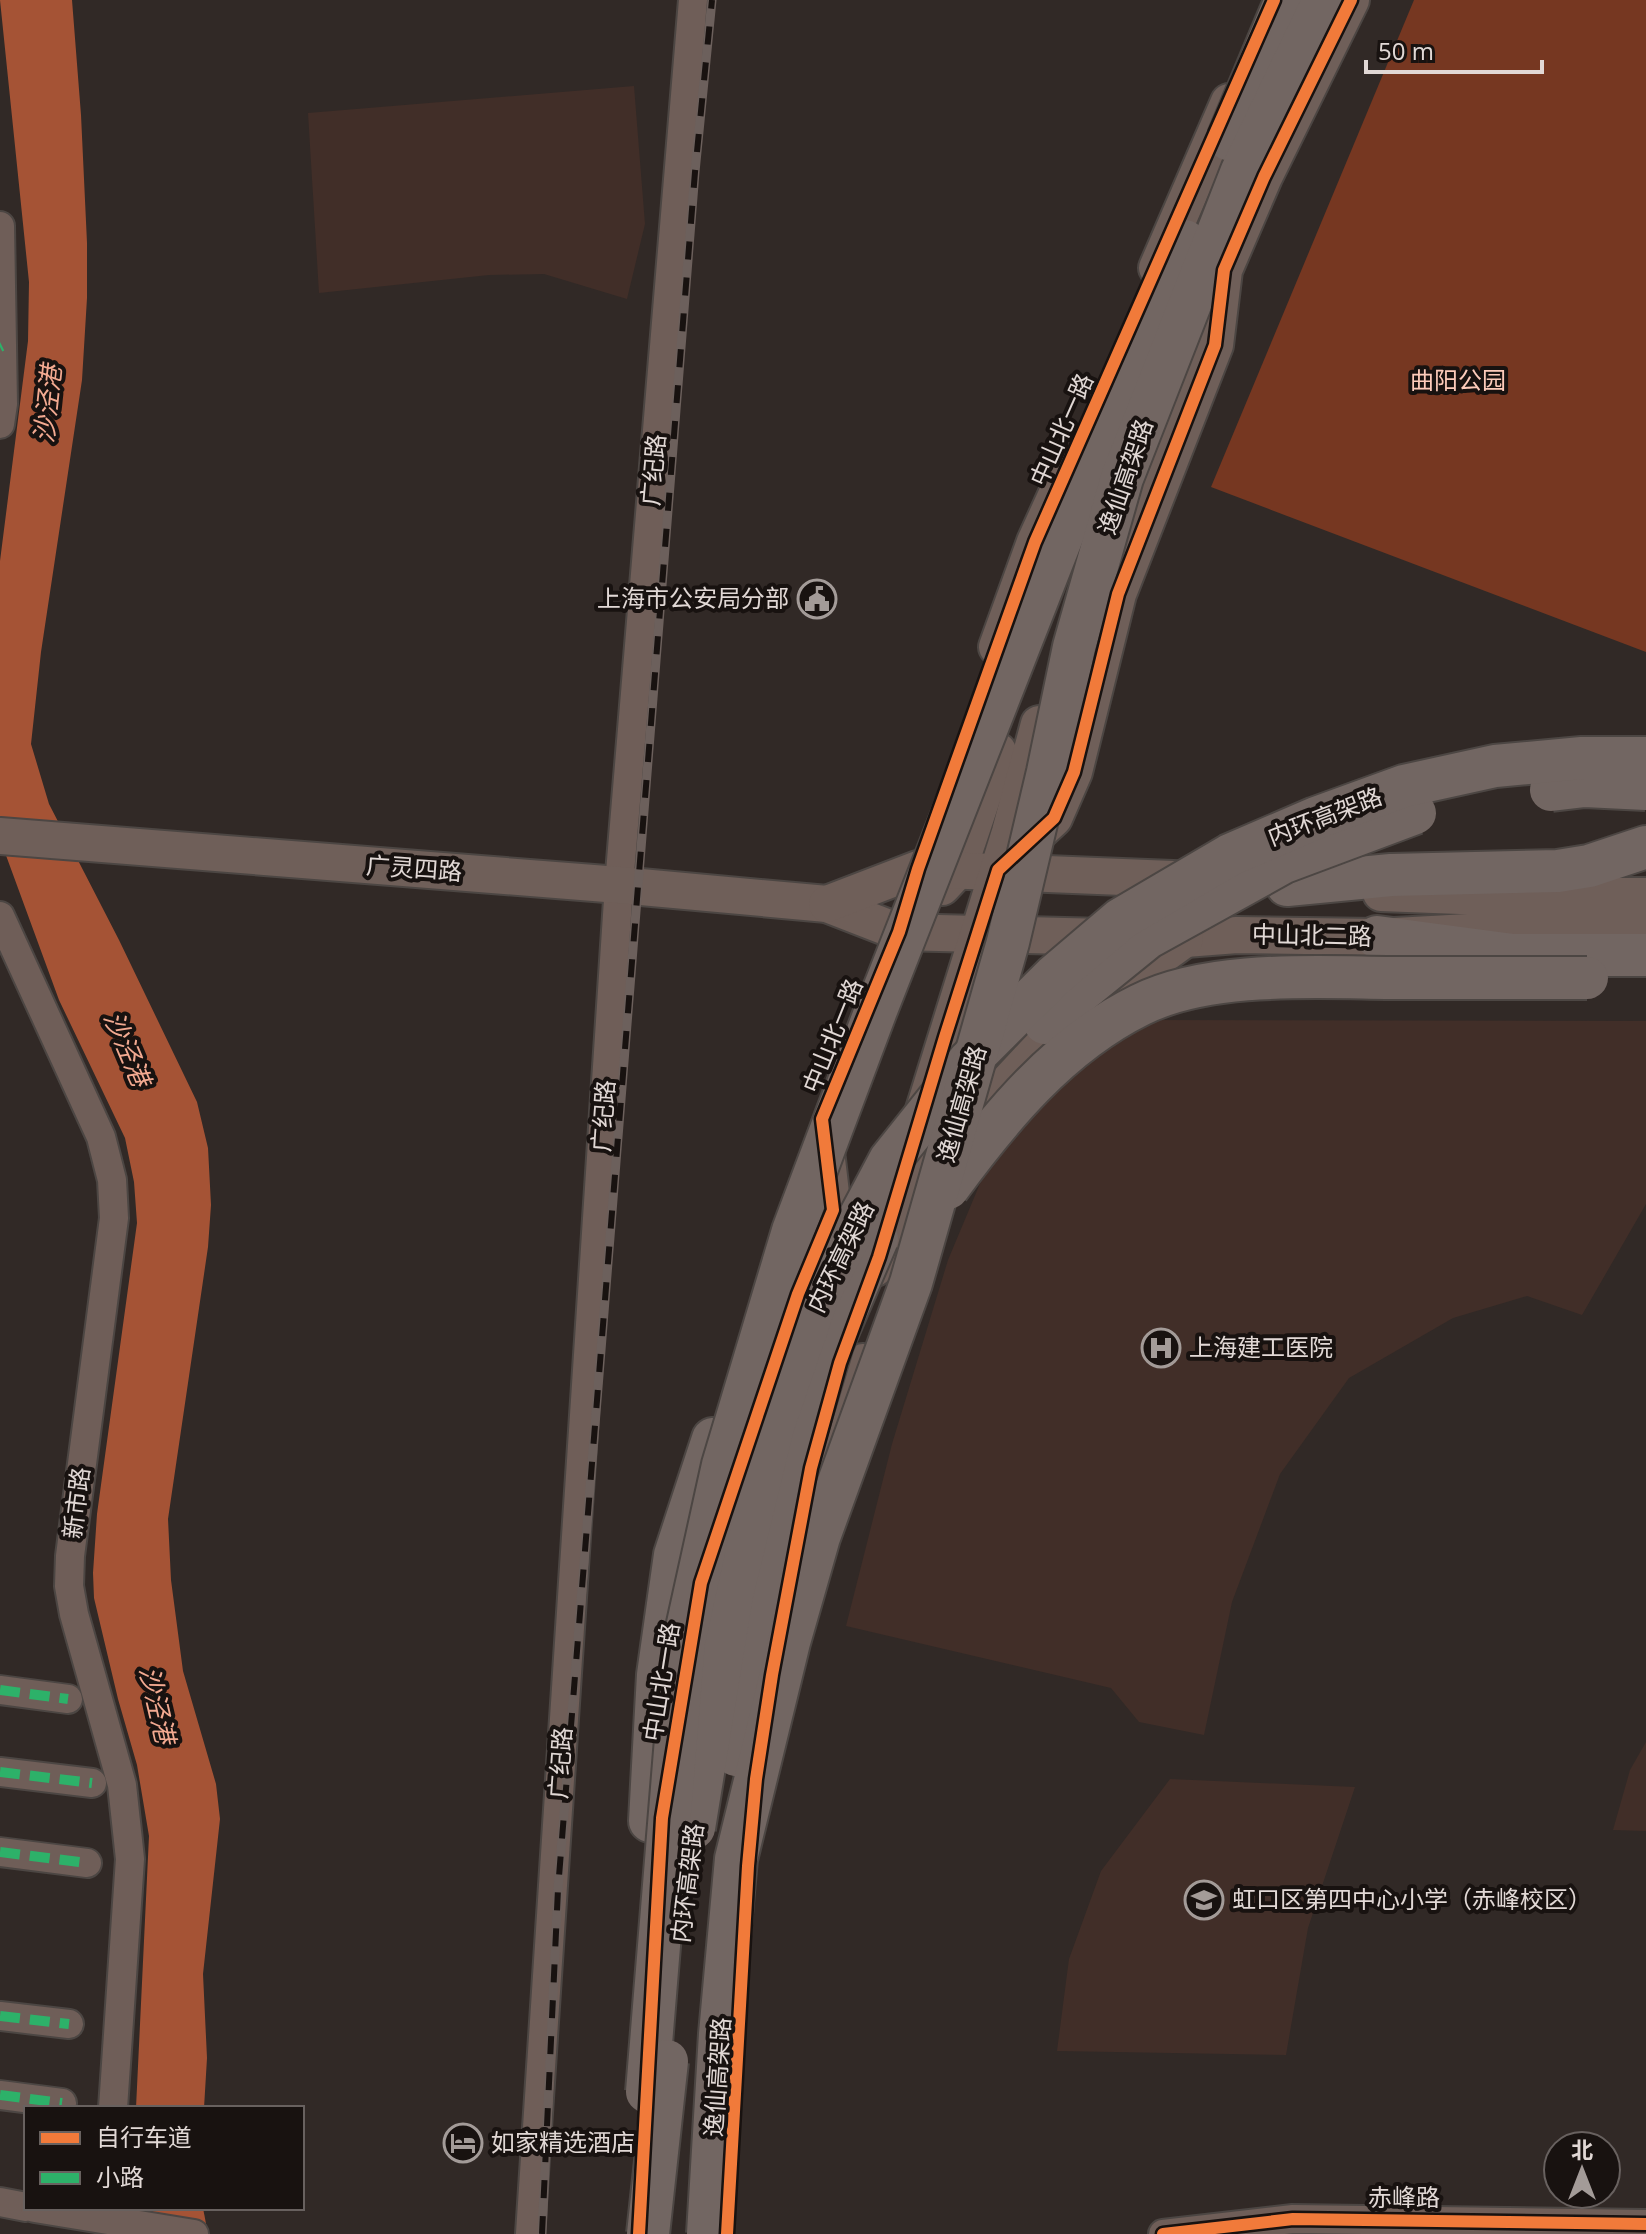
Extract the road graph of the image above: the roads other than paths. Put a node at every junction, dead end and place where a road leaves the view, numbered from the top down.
1 (693, 0) edge
2 (1274, 0) edge
3 (1286, 0) edge
4 (1324, 0) edge
5 (1351, 0) edge
6 (0, 226) edge
7 (1, 346) edge
8 (0, 424) edge
9 (1085, 433) junction
10 (1646, 758) edge
11 (988, 779) junction
12 (1646, 789) edge
13 (0, 836) edge
14 (1646, 847) edge
15 (921, 860) junction
16 (958, 870) junction
17 (998, 870) junction
18 (619, 885) junction
19 (1287, 885) junction
20 (1646, 896) edge
21 (827, 904) junction
22 (0, 916) edge
23 (1646, 929) edge
24 (899, 932) junction
25 (977, 935) junction
26 (1377, 937) junction
27 (1185, 939) junction
28 (1646, 955) edge
29 (1646, 979) edge
30 (822, 1119) joint
31 (804, 1464) junction
32 (0, 1690) edge
33 (68, 1699) dead end
34 (0, 1772) edge
35 (92, 1783) dead end
36 (0, 1852) edge
37 (87, 1863) dead end
38 (0, 2016) edge
39 (69, 2024) dead end
40 (0, 2095) edge
41 (62, 2103) dead end
42 (113, 2106) edge
43 (0, 2202) edge
44 (24, 2207) edge
45 (47, 2210) edge
46 (120, 2222) edge
47 (1646, 2224) edge
48 (643, 2226) edge
49 (194, 2234) edge
50 (530, 2234) edge
51 (690, 2234) edge
52 (708, 2234) edge
53 (727, 2234) edge
54 (1163, 2234) edge

1 - 18 street, 广纪路
2 - 9 main road, 中山北一路
3 - 48 highway, 逸仙高架路, bridge
4 - 52 highway, 逸仙高架路, bridge
5 - 17 main road
6 - 7 street
7 - 8 street
9 - 11 main road, 中山北一路
9 - 15 main road, 中山北一路
10 - 48 highway, 内环高架路, bridge
11 - 15 main road
11 - 16 main road, 中山北一路
12 - 31 highway, 内环高架路, bridge
13 - 18 main road, 广灵四路
14 - 19 highway
15 - 16 main road, 中山北二路
15 - 21 main road, 广灵四路
15 - 24 main road, 中山北一路
16 - 17 main road, 中山北二路
16 - 24 main road, 中山北一路
17 - 19 main road, 中山北二路
17 - 25 main road
18 - 21 main road, 广灵四路
18 - 50 street, 广纪路
19 - 20 main road, 中山北二路
21 - 24 main road, 广灵四路
22 - 42 street, 新市路
23 - 26 main road, 中山北二路
24 - 25 main road, 广灵四路
24 - 30 main road, 中山北一路
25 - 27 main road, 中山北二路
25 - 31 main road
26 - 27 main road, 中山北二路
26 - 28 highway
27 - 31 main road
29 - 31 highway, bridge
30 - 48 highway
31 - 51 highway, 内环高架路, bridge
31 - 53 main road
32 - 33 street
34 - 35 street
36 - 37 street
38 - 39 street
40 - 41 street
43 - 44 street
45 - 46 street
46 - 49 street
47 - 54 street, 赤峰路

